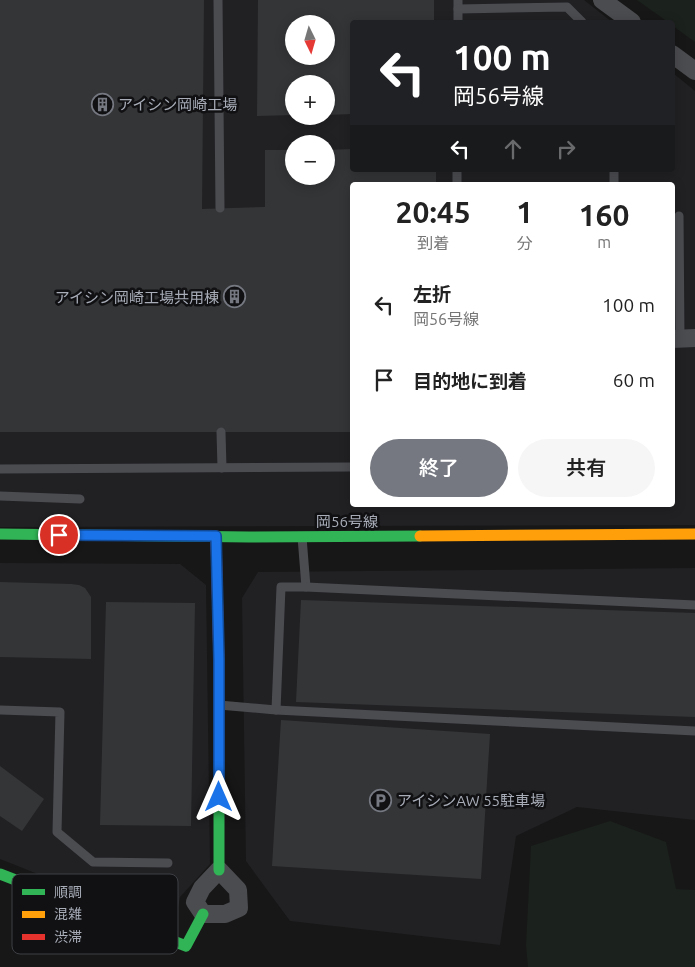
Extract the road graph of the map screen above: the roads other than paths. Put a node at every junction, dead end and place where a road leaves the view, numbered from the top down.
1 (218, 0) edge
2 (560, 0) edge
3 (602, 0) edge
4 (458, 4) edge
5 (567, 7) junction
6 (458, 20) edge
7 (580, 20) edge
8 (629, 20) edge
9 (675, 56) edge
10 (695, 71) edge
11 (220, 208) dead end
12 (679, 216) dead end
13 (682, 339) edge
14 (221, 432) dead end
15 (350, 467) edge
16 (0, 468) edge
17 (222, 468) junction
18 (0, 496) edge
19 (80, 499) dead end
20 (0, 534) edge
21 (695, 534) edge
22 (216, 536) junction
23 (302, 536) junction
24 (306, 587) junction
25 (695, 605) edge
26 (219, 705) junction
27 (0, 710) edge
28 (276, 710) junction
29 (695, 731) edge
30 (168, 863) dead end
31 (219, 870) junction
32 (0, 874) edge
33 (12, 879) edge
34 (203, 914) junction
35 (178, 943) edge

1 - 11 lane
2 - 5 lane
3 - 8 street
4 - 5 lane
4 - 6 lane
5 - 7 lane
9 - 10 street
12 - 13 lane
14 - 17 lane
15 - 17 lane
16 - 17 lane
18 - 19 lane
20 - 22 street, 岡56号線
21 - 23 street, 岡56号線
22 - 23 street, 岡56号線
22 - 26 street
23 - 24 lane
24 - 25 lane
24 - 28 lane
26 - 28 lane
26 - 31 street
27 - 30 lane
28 - 29 lane
31 - 34 street
31 - 34 street
32 - 33 street
34 - 35 street

